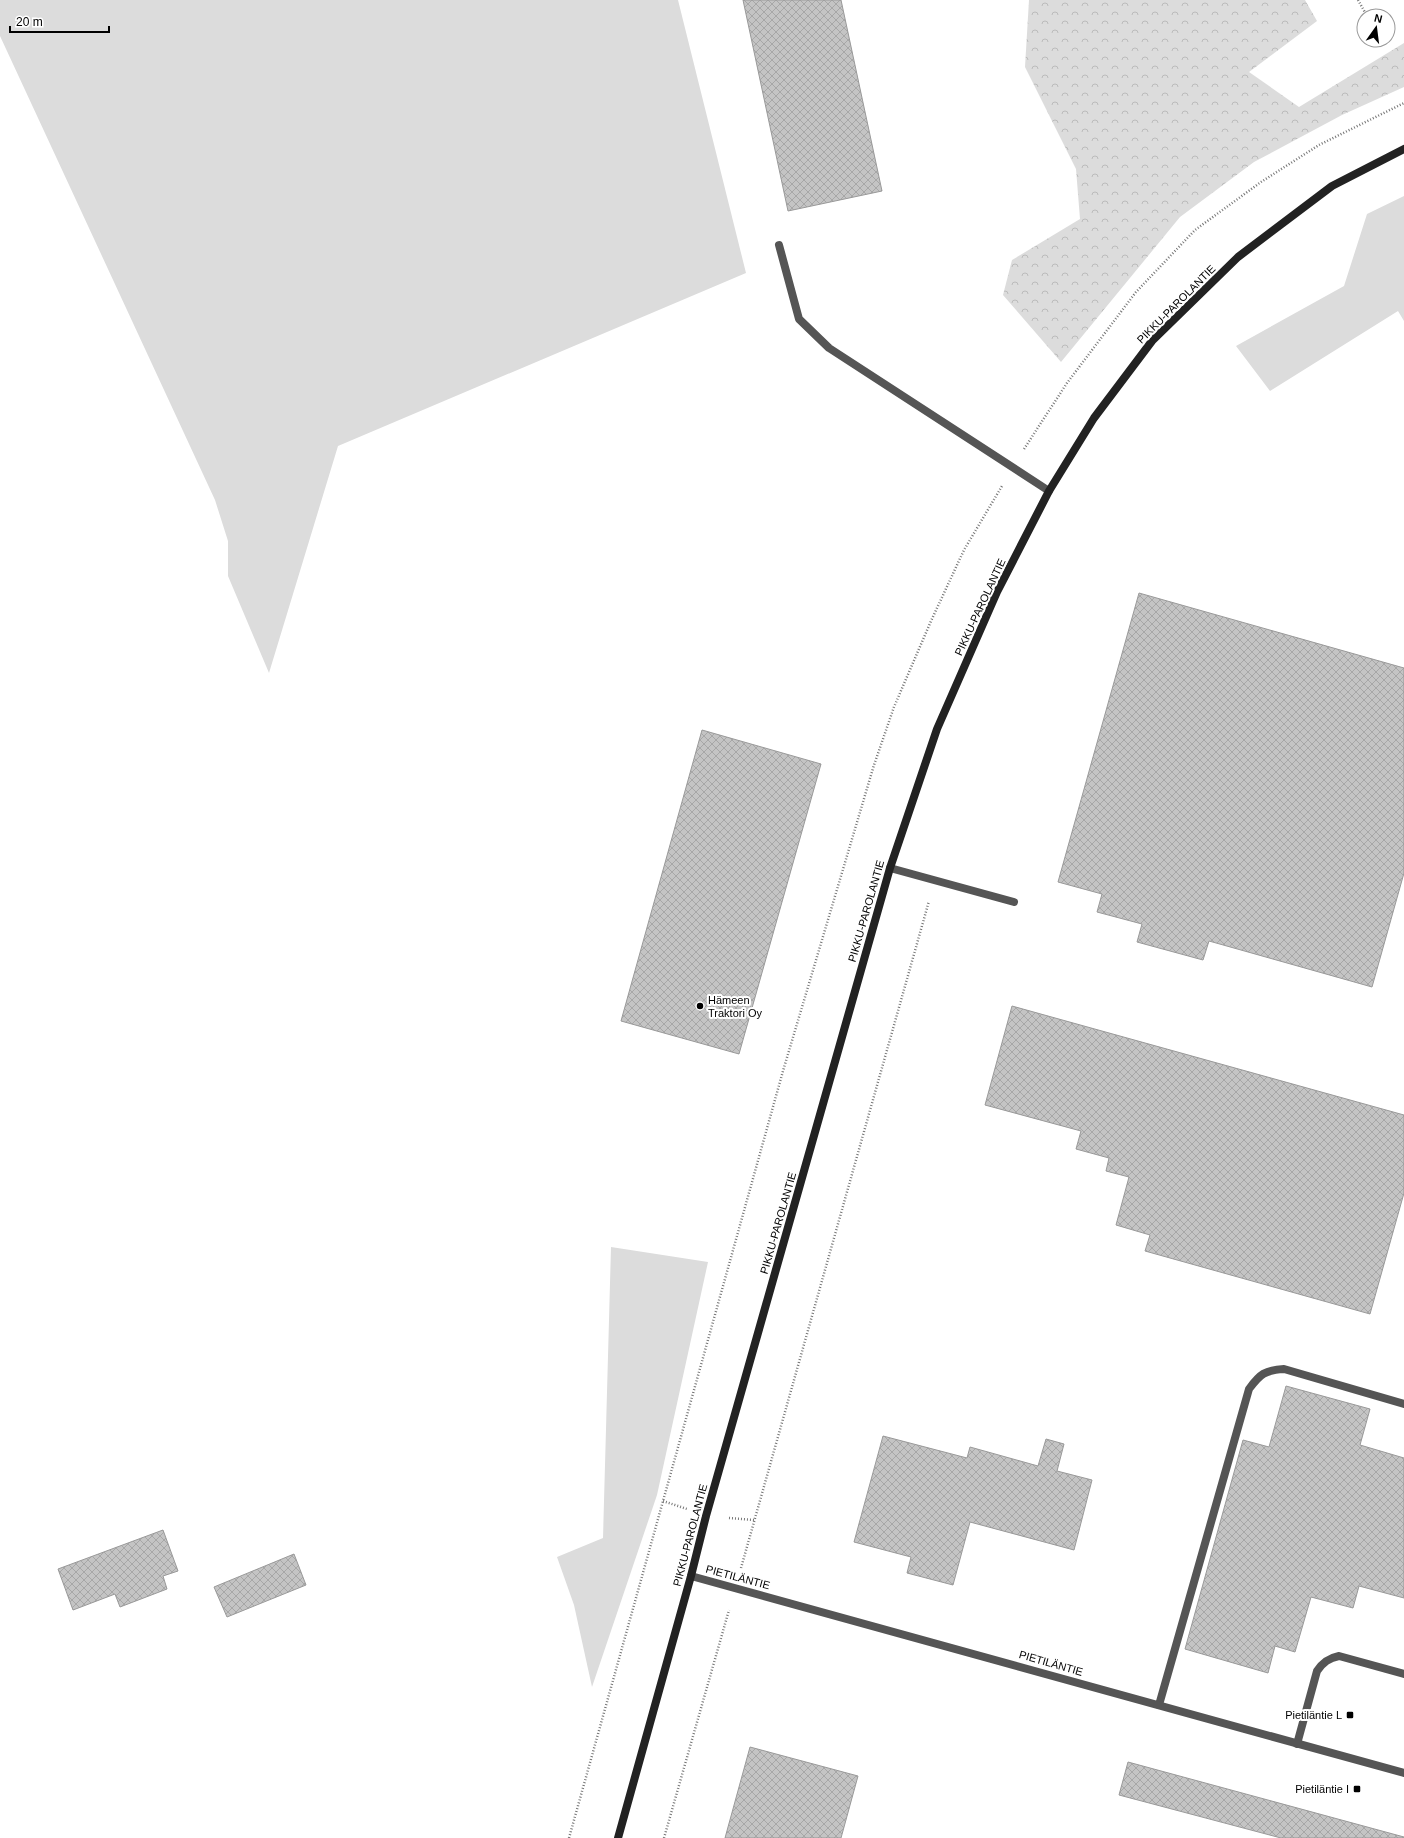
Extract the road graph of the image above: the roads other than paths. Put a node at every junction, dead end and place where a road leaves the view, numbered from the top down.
1 (1404, 149) edge
2 (779, 245) dead end
3 (1049, 491) junction
4 (890, 868) junction
5 (1014, 902) dead end
6 (1404, 1404) edge
7 (691, 1576) junction
8 (1404, 1674) edge
9 (1159, 1705) junction
10 (1297, 1744) junction
11 (1404, 1773) edge
12 (618, 1838) edge

1 - 3 main road, PIKKU-PAROLANTIE
2 - 3 street
3 - 4 main road, PIKKU-PAROLANTIE
4 - 5 street
4 - 7 main road, PIKKU-PAROLANTIE
6 - 9 street
7 - 9 street, PIETILÄNTIE
7 - 12 main road, PIKKU-PAROLANTIE
8 - 10 street
9 - 10 street, PIETILÄNTIE
10 - 11 street, PIETILÄNTIE

